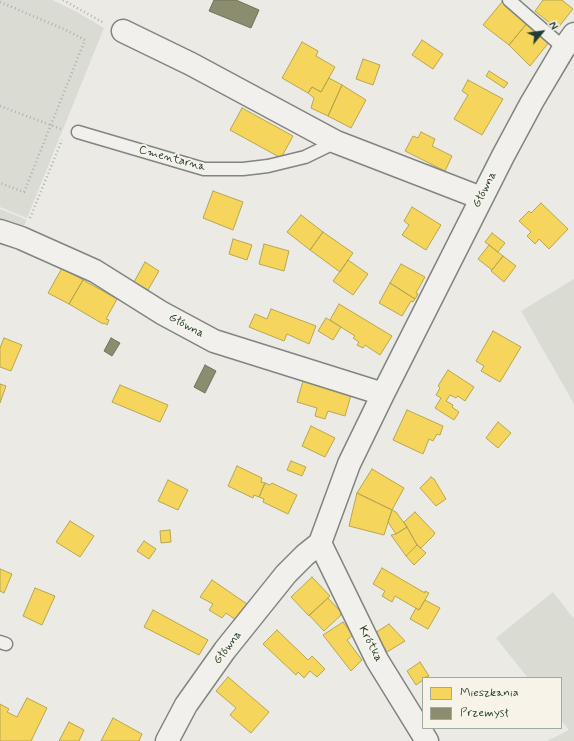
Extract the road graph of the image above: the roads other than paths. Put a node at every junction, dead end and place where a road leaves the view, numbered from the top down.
1 (509, 0) edge
2 (123, 32) road end
3 (569, 41) edge
4 (78, 132) dead end
5 (336, 142) junction
6 (482, 198) junction
7 (0, 231) edge
8 (383, 394) junction
9 (320, 543) junction
10 (167, 741) edge
11 (427, 741) edge

1 - 3 lane
2 - 5 street
3 - 6 street, Główna
4 - 5 lane, Cmentarna
5 - 6 street
6 - 8 street, Główna
7 - 8 street, Główna
8 - 9 street, Główna
9 - 10 street, Główna
9 - 11 street, Krótka

